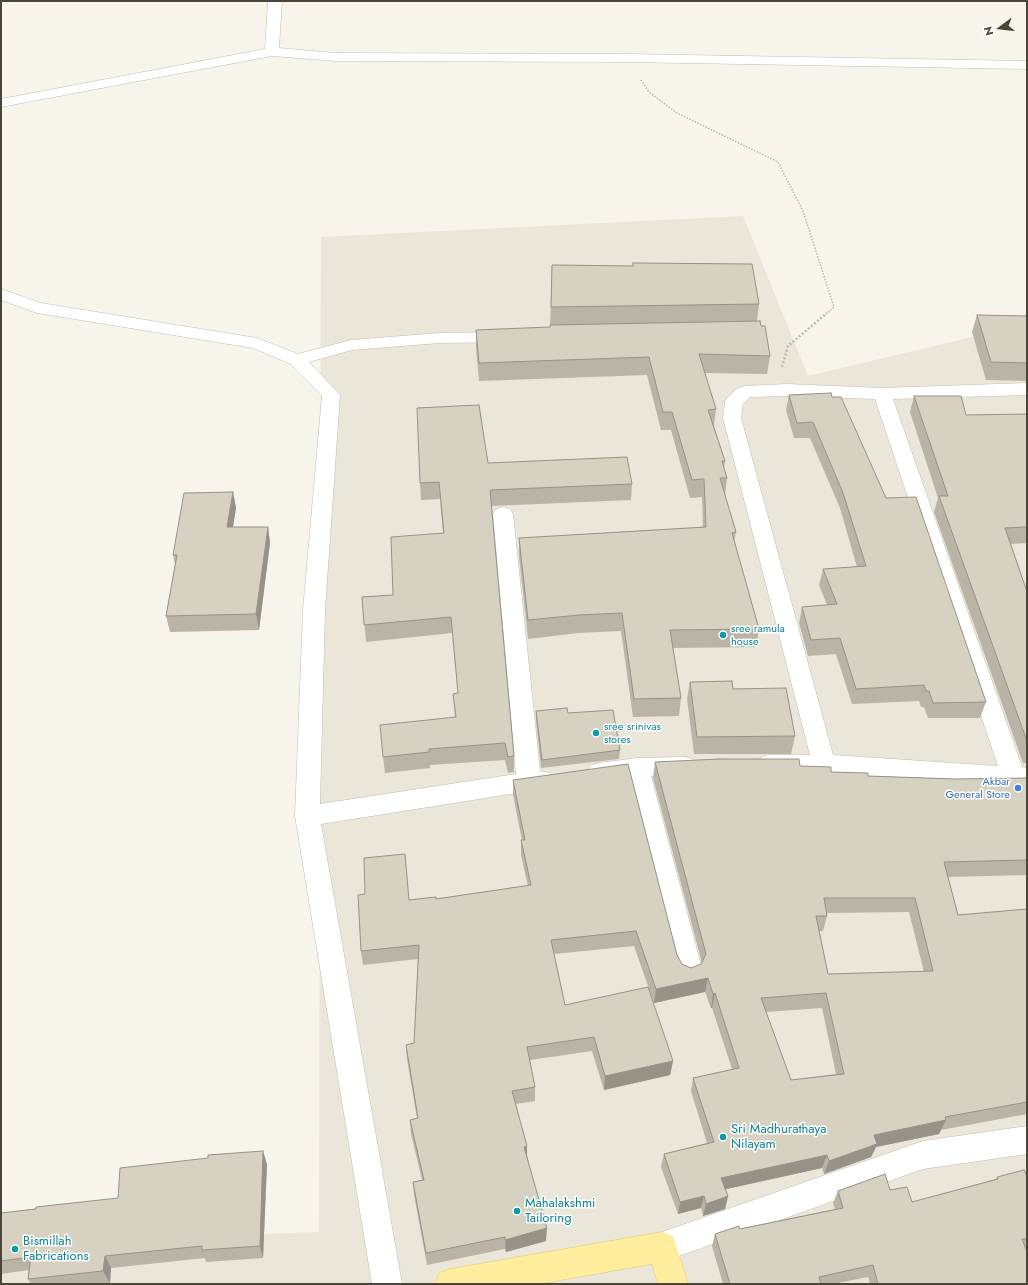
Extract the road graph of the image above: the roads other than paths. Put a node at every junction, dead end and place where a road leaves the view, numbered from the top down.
1 (275, 1) edge
2 (272, 52) junction
3 (1027, 65) edge
4 (1, 103) edge
5 (1, 294) edge
6 (525, 337) edge
7 (297, 360) junction
8 (1027, 389) edge
9 (882, 394) junction
10 (503, 514) dead end
11 (748, 764) edge
12 (824, 764) junction
13 (710, 765) edge
14 (637, 767) junction
15 (1020, 776) edge
16 (529, 781) junction
17 (308, 816) junction
18 (689, 969) edge
19 (1027, 1140) edge
20 (662, 1247) junction
21 (387, 1284) edge
22 (450, 1284) edge
23 (673, 1284) edge

1 - 2 street
2 - 3 street
2 - 4 street
5 - 7 street
6 - 7 street
7 - 17 street
8 - 9 street
9 - 12 street
9 - 15 street
10 - 16 street
11 - 12 street
12 - 15 street
13 - 14 street
14 - 16 street
14 - 18 street
16 - 17 street
17 - 21 street
19 - 20 street
20 - 22 main road
20 - 23 main road

